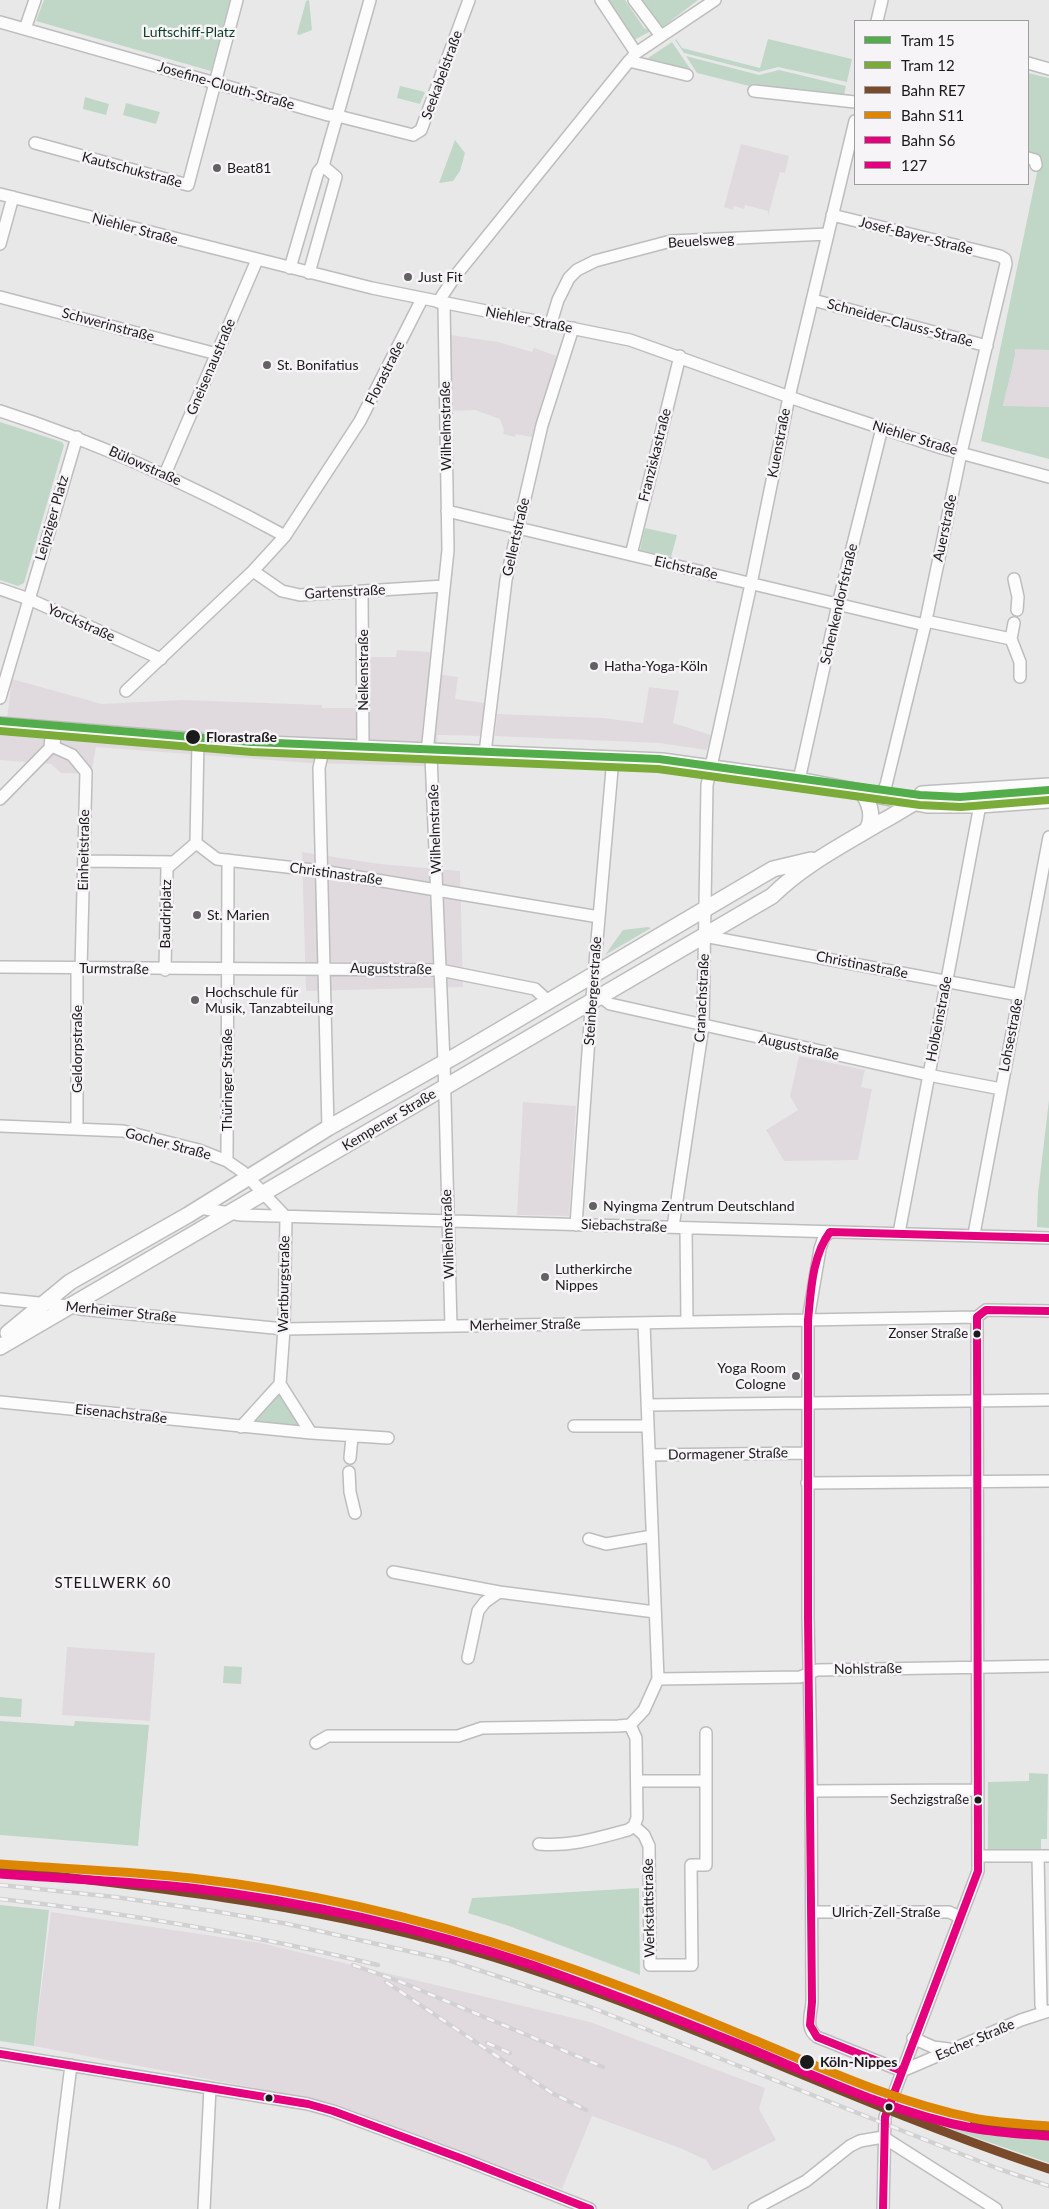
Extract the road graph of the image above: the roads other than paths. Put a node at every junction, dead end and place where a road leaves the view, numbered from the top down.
1 (35, 0) edge
2 (237, 0) edge
3 (370, 0) edge
4 (469, 0) edge
5 (601, 0) edge
6 (634, 0) edge
7 (715, 0) edge
8 (882, 0) edge
9 (877, 20) edge
10 (0, 22) edge
11 (25, 29) junction
12 (661, 36) junction
13 (633, 57) junction
14 (1029, 63) edge
15 (1049, 69) edge
16 (687, 75) dead end
17 (215, 84) junction
18 (754, 91) dead end
19 (854, 102) edge
20 (338, 116) junction
21 (854, 125) edge
22 (36, 144) dead end
23 (323, 166) junction
24 (0, 194) edge
25 (13, 197) junction
26 (832, 215) junction
27 (828, 234) junction
28 (0, 244) edge
29 (1000, 256) joint
30 (257, 260) junction
31 (290, 268) junction
32 (309, 273) junction
33 (0, 297) edge
34 (422, 299) junction
35 (812, 300) junction
36 (441, 303) junction
37 (551, 322) junction
38 (573, 328) junction
39 (987, 346) junction
40 (217, 354) junction
41 (680, 356) junction
42 (789, 397) junction
43 (0, 411) edge
44 (882, 428) junction
45 (78, 437) junction
46 (961, 453) junction
47 (164, 474) junction
48 (1049, 477) edge
49 (447, 512) junction
50 (518, 528) junction
51 (285, 536) junction
52 (630, 555) junction
53 (253, 571) junction
54 (1014, 579) dead end
55 (751, 584) junction
56 (444, 586) junction
57 (0, 589) edge
58 (362, 592) junction
59 (29, 599) junction
60 (838, 604) junction
61 (1017, 610) dead end
62 (926, 623) junction
63 (1014, 623) dead end
64 (1011, 638) junction
65 (161, 659) junction
66 (1020, 678) dead end
67 (126, 691) dead end
68 (0, 698) edge
69 (0, 725) edge
70 (53, 729) junction
71 (198, 741) junction
72 (329, 747) junction
73 (52, 748) junction
74 (363, 748) junction
75 (430, 750) junction
76 (486, 753) junction
77 (613, 758) junction
78 (710, 767) junction
79 (799, 780) junction
80 (836, 786) junction
81 (1049, 786) edge
82 (874, 792) junction
83 (932, 794) junction
84 (0, 799) edge
85 (1049, 800) edge
86 (911, 804) junction
87 (980, 805) junction
88 (873, 827) junction
89 (1049, 837) edge
90 (196, 843) junction
91 (829, 854) junction
92 (228, 860) junction
93 (84, 861) junction
94 (174, 862) junction
95 (322, 871) junction
96 (765, 874) junction
97 (437, 889) junction
98 (777, 891) junction
99 (705, 909) junction
100 (599, 917) junction
101 (704, 936) junction
102 (0, 967) edge
103 (324, 968) junction
104 (79, 969) junction
105 (165, 970) junction
106 (227, 970) junction
107 (440, 970) junction
108 (594, 974) junction
109 (946, 981) junction
110 (1019, 995) junction
111 (596, 999) junction
112 (548, 1000) junction
113 (703, 1026) junction
114 (444, 1062) junction
115 (928, 1075) junction
116 (445, 1086) junction
117 (1001, 1089) junction
118 (0, 1126) edge
119 (328, 1128) junction
120 (77, 1129) junction
121 (227, 1161) junction
122 (247, 1177) junction
123 (264, 1193) junction
124 (200, 1208) junction
125 (228, 1214) junction
126 (286, 1217) junction
127 (447, 1221) junction
128 (576, 1225) junction
129 (673, 1227) junction
130 (686, 1228) junction
131 (830, 1232) junction
132 (899, 1233) junction
133 (974, 1234) junction
134 (1049, 1238) edge
135 (0, 1299) edge
136 (45, 1304) junction
137 (68, 1306) junction
138 (1049, 1311) edge
139 (977, 1317) junction
140 (808, 1320) junction
141 (644, 1322) junction
142 (687, 1322) junction
143 (451, 1326) junction
144 (284, 1329) junction
145 (0, 1338) edge
146 (0, 1347) edge
147 (280, 1384) junction
148 (1049, 1400) edge
149 (0, 1402) edge
150 (976, 1402) junction
151 (807, 1403) junction
152 (647, 1405) junction
153 (241, 1426) junction
154 (574, 1426) dead end
155 (648, 1426) junction
156 (311, 1434) junction
157 (352, 1437) junction
158 (388, 1438) dead end
159 (807, 1453) junction
160 (649, 1455) junction
161 (350, 1458) dead end
162 (349, 1472) dead end
163 (1049, 1481) edge
164 (977, 1482) junction
165 (807, 1483) junction
166 (355, 1513) dead end
167 (652, 1536) junction
168 (589, 1539) dead end
169 (393, 1572) dead end
170 (499, 1592) junction
171 (655, 1612) junction
172 (468, 1658) dead end
173 (1049, 1666) edge
174 (978, 1667) junction
175 (809, 1674) junction
176 (658, 1679) junction
177 (630, 1725) junction
178 (706, 1733) dead end
179 (316, 1743) dead end
180 (637, 1781) junction
181 (706, 1781) junction
182 (978, 1790) junction
183 (811, 1791) junction
184 (634, 1826) junction
185 (539, 1844) dead end
186 (979, 1856) junction
187 (1043, 1856) edge
188 (812, 1912) junction
189 (960, 1917) junction
190 (1046, 2012) edge
191 (913, 2038) junction
192 (953, 2049) junction
193 (0, 2054) edge
194 (71, 2065) junction
195 (902, 2071) junction
196 (210, 2088) junction
197 (883, 2137) junction
198 (53, 2209) edge
199 (204, 2209) edge
200 (590, 2209) edge
201 (754, 2209) edge
202 (883, 2209) edge
203 (996, 2209) edge

1 - 11 street
2 - 17 street, Kautschukstraße
3 - 20 street
4 - 20 street, Seekabelstraße
5 - 13 street
6 - 12 street
7 - 12 street
8 - 9 street
10 - 11 street, Josefine-Clouth-Straße
11 - 17 street, Josefine-Clouth-Straße
12 - 13 street
13 - 16 street
13 - 36 street
14 - 15 street
17 - 20 street, Josefine-Clouth-Straße
17 - 22 street, Kautschukstraße
18 - 19 street
20 - 23 street
21 - 26 street, Kuenstraße
23 - 31 street
23 - 32 street
24 - 25 street, Niehler Straße
25 - 28 street
25 - 30 street, Niehler Straße
26 - 27 street, Kuenstraße
26 - 29 street, Josef-Bayer-Straße
27 - 35 street, Kuenstraße
27 - 37 street, Beuelsweg
29 - 39 street, Auerstraße
30 - 31 street, Niehler Straße
30 - 40 street, Gneisenaustraße
31 - 32 street, Niehler Straße
32 - 34 street, Niehler Straße
33 - 40 street, Schwerinstraße
34 - 36 street, Niehler Straße
34 - 51 street, Florastraße
35 - 39 street, Schneider-Clauss-Straße
35 - 42 street, Kuenstraße
36 - 37 street, Niehler Straße
36 - 49 street, Wilhelmstraße
37 - 38 street, Niehler Straße
38 - 41 street, Niehler Straße
38 - 50 street, Gellertstraße
39 - 46 street, Auerstraße
40 - 47 street, Gneisenaustraße
41 - 42 street, Niehler Straße
41 - 52 street, Franziskastraße
42 - 44 street, Niehler Straße
42 - 55 street, Kuenstraße
43 - 45 street, Bülowstraße
44 - 46 street, Niehler Straße
44 - 60 street, Schenkendorfstraße
45 - 47 street, Bülowstraße
45 - 59 street, Leipziger Platz
46 - 48 street, Niehler Straße
46 - 62 street, Auerstraße
47 - 51 street, Bülowstraße
49 - 50 street, Eichstraße
49 - 56 street, Wilhelmstraße
50 - 52 street, Eichstraße
50 - 76 street, Gellertstraße
51 - 53 street, Florastraße
52 - 55 street, Eichstraße
53 - 58 street, Gartenstraße
53 - 65 street, Florastraße
54 - 61 street
55 - 60 street, Eichstraße
55 - 78 street, Kuenstraße
56 - 58 street, Gartenstraße
56 - 75 street, Wilhelmstraße
57 - 59 street, Yorckstraße
58 - 74 street, Nelkenstraße
59 - 65 street, Yorckstraße
59 - 68 street, Leipziger Platz
60 - 62 street, Eichstraße
60 - 79 street, Schenkendorfstraße
62 - 64 street, Eichstraße
62 - 82 street, Auerstraße
63 - 64 street
64 - 66 street
65 - 67 street, Florastraße
69 - 70 main road
70 - 71 main road
70 - 73 street
71 - 72 main road
71 - 90 street
72 - 74 main road
72 - 95 street
73 - 84 street
73 - 93 street, Einheitstraße
74 - 75 main road
75 - 76 main road
75 - 97 street, Wilhelmstraße
76 - 77 main road
77 - 78 main road
77 - 100 street, Steinbergerstraße
78 - 79 main road
78 - 99 street, Cranachstraße
79 - 80 main road
80 - 82 main road
80 - 82 main road
81 - 83 main road
82 - 83 main road
82 - 86 main road
82 - 88 main road
83 - 86 main road, Kempener Straße
85 - 87 main road
86 - 87 main road
86 - 88 main road, Kempener Straße
87 - 109 street, Holbeinstraße
88 - 91 main road, Kempener Straße
89 - 110 street, Lohsestraße
90 - 92 street, Christinastraße
90 - 94 street
91 - 96 main road, Kempener Straße
91 - 98 main road, Kempener Straße
92 - 95 street, Christinastraße
92 - 106 street
93 - 94 street
93 - 104 street, Einheitstraße
94 - 105 street, Baudriplatz
95 - 97 street, Christinastraße
95 - 103 street
96 - 98 main road
96 - 99 main road, Kempener Straße
97 - 100 street, Christinastraße
97 - 107 street, Wilhelmstraße
98 - 101 main road, Kempener Straße
99 - 101 street, Cranachstraße
99 - 108 main road, Kempener Straße
100 - 108 street, Steinbergerstraße
101 - 109 street, Christinastraße
101 - 111 main road, Kempener Straße
101 - 113 street, Cranachstraße
102 - 104 street, Turmstraße
103 - 106 street, Auguststraße
103 - 107 street, Auguststraße
103 - 119 street
104 - 105 street, Turmstraße
104 - 120 street, Geldorpstraße
105 - 106 street, Turmstraße
106 - 121 street, Thüringer Straße
107 - 112 street, Auguststraße
107 - 114 street, Wilhelmstraße
108 - 111 street, Steinbergerstraße
108 - 112 main road, Kempener Straße
109 - 110 street, Christinastraße
109 - 115 street, Holbeinstraße
110 - 117 street, Lohsestraße
111 - 113 street, Auguststraße
111 - 116 main road, Kempener Straße
111 - 128 street, Steinbergerstraße
112 - 114 main road, Kempener Straße
113 - 115 street, Auguststraße
113 - 129 street, Cranachstraße
114 - 116 street, Wilhelmstraße
114 - 119 main road, Kempener Straße
115 - 117 street, Auguststraße
115 - 132 street, Holbeinstraße
116 - 123 main road, Kempener Straße
116 - 127 street, Wilhelmstraße
117 - 133 street, Lohsestraße
118 - 120 street, Gocher Straße
119 - 122 main road, Kempener Straße
120 - 121 street, Gocher Straße
121 - 122 street, Gocher Straße
122 - 123 street, Gocher Straße
122 - 124 main road, Kempener Straße
123 - 125 main road, Kempener Straße
123 - 126 street, Wartburgstraße
124 - 125 street, Siebachstraße
124 - 136 main road, Kempener Straße
125 - 126 street, Siebachstraße
125 - 137 main road, Kempener Straße
126 - 127 street, Siebachstraße
126 - 144 street, Wartburgstraße
127 - 128 street, Siebachstraße
127 - 143 street, Wilhelmstraße
128 - 129 street, Siebachstraße
129 - 130 street, Siebachstraße
130 - 131 street, Siebachstraße
130 - 142 street
131 - 132 street, Siebachstraße
131 - 140 street
132 - 133 street, Siebachstraße
133 - 134 street, Siebachstraße
135 - 136 street, Merheimer Straße
136 - 137 street, Merheimer Straße
136 - 145 main road, Kempener Straße
137 - 144 street, Merheimer Straße
137 - 146 main road, Kempener Straße
138 - 139 street, Merheimer Straße
139 - 140 street, Merheimer Straße
139 - 150 street
140 - 142 street, Merheimer Straße
140 - 151 street
141 - 142 street, Merheimer Straße
141 - 143 street, Merheimer Straße
141 - 152 street
143 - 144 street, Merheimer Straße
144 - 147 street, Wartburgstraße
147 - 153 street
147 - 156 street
148 - 150 street
149 - 153 street, Eisenachstraße
150 - 151 street
150 - 164 street
151 - 152 street
151 - 159 street
152 - 155 street
153 - 156 street, Eisenachstraße
154 - 155 street
155 - 160 street
156 - 157 street, Eisenachstraße
157 - 158 street, Eisenachstraße
157 - 161 street
159 - 160 street, Dormagener Straße
159 - 165 street
160 - 167 street
162 - 166 street
163 - 164 street
164 - 165 street
164 - 174 street
165 - 175 street
167 - 168 street
167 - 171 street
169 - 170 street
170 - 171 street
170 - 172 street
171 - 176 street
173 - 174 street, Nohlstraße
174 - 175 street, Nohlstraße
174 - 182 street
175 - 176 street, Nohlstraße
175 - 183 street
176 - 177 street
177 - 179 street
177 - 180 street
178 - 181 street, Werkstattstraße
180 - 181 street
180 - 184 street
181 - 184 street, Werkstattstraße
182 - 183 street
182 - 186 street
183 - 188 street
184 - 185 street
186 - 187 street
186 - 189 street
187 - 190 street
188 - 189 street, Ulrich-Zell-Straße
188 - 195 street
189 - 191 street
190 - 192 street, Escher Straße
191 - 192 street
191 - 195 street
192 - 195 street, Escher Straße
193 - 194 street
194 - 196 street
194 - 198 street
195 - 197 street
196 - 199 street
196 - 200 street
197 - 201 street
197 - 202 street
197 - 203 street

